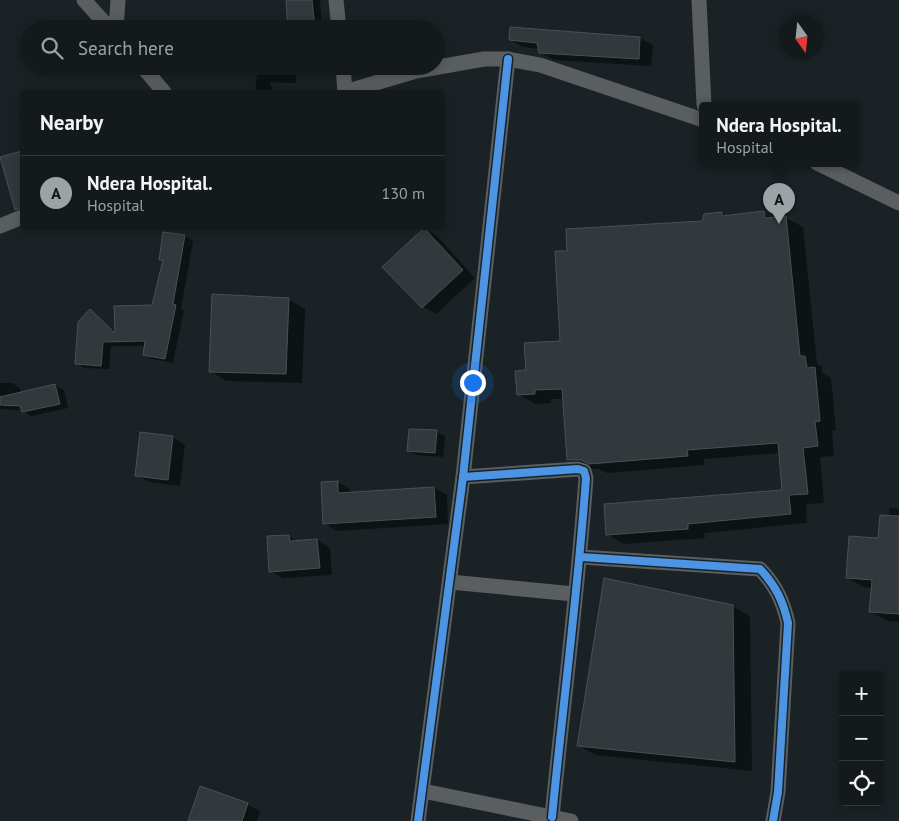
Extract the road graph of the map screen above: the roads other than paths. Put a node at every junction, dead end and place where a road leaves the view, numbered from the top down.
1 (84, 0) edge
2 (118, 0) edge
3 (336, 0) edge
4 (699, 0) edge
5 (102, 20) edge
6 (117, 20) edge
7 (338, 20) edge
8 (508, 59) junction
9 (445, 66) edge
10 (150, 75) edge
11 (344, 75) edge
12 (402, 75) edge
13 (162, 90) edge
14 (345, 90) edge
15 (352, 90) edge
16 (704, 102) edge
17 (699, 119) edge
18 (825, 167) edge
19 (899, 203) edge
20 (20, 218) edge
21 (0, 226) edge
22 (463, 477) junction
23 (580, 557) junction
24 (450, 582) junction
25 (574, 594) junction
26 (423, 791) junction
27 (552, 817) junction
28 (418, 821) edge
29 (571, 821) edge
30 (773, 821) edge

1 - 5 street
2 - 6 street
3 - 7 street
4 - 16 street
8 - 9 street
8 - 17 street
8 - 22 street
10 - 13 street
11 - 14 street
12 - 15 street
18 - 19 street
20 - 21 street
22 - 23 street
22 - 24 street
23 - 25 street
23 - 30 street
24 - 25 street
24 - 26 street
25 - 27 street
26 - 27 street
26 - 28 street
27 - 29 street

